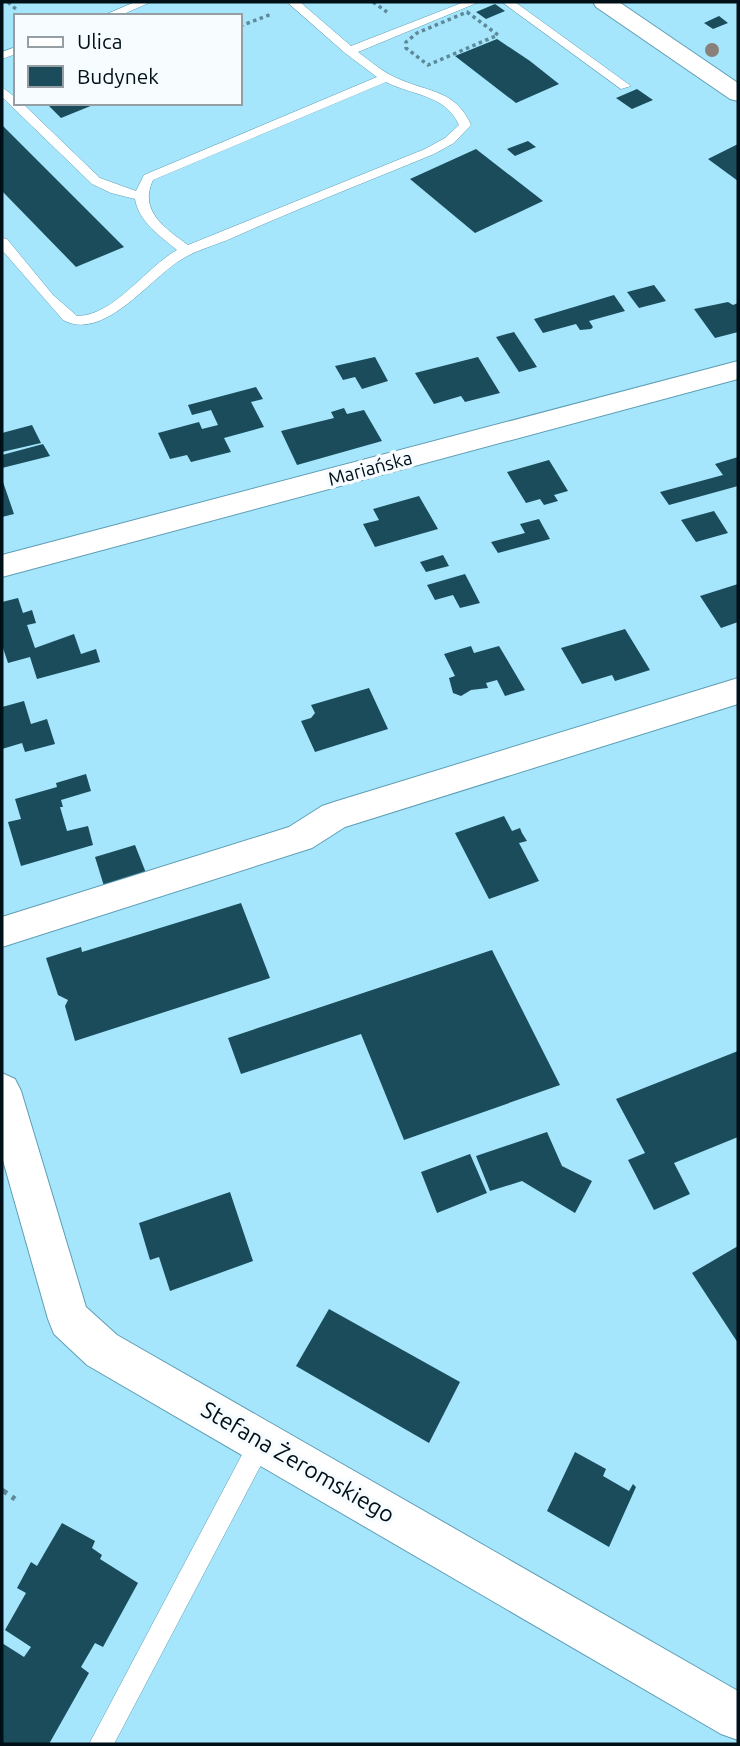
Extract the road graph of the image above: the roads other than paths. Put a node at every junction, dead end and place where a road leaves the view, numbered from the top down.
1 (145, 2) edge
2 (293, 2) edge
3 (473, 2) edge
4 (508, 2) edge
5 (604, 2) edge
6 (113, 14) edge
7 (352, 50) junction
8 (386, 78) junction
9 (625, 86) dead end
10 (738, 94) edge
11 (17, 105) edge
12 (141, 196) junction
13 (2, 242) edge
14 (188, 252) junction
15 (738, 370) edge
16 (2, 566) edge
17 (738, 691) edge
18 (2, 932) edge
19 (2, 1091) edge
20 (262, 1440) junction
21 (738, 1717) edge
22 (100, 1744) edge

1 - 6 lane
2 - 7 lane
3 - 7 lane
4 - 9 lane
5 - 10 street
7 - 8 lane
8 - 12 lane
8 - 14 lane
11 - 12 lane
12 - 14 lane
13 - 14 lane
15 - 16 street, Mariańska
17 - 18 street
19 - 20 street, Stefana Żeromskiego
20 - 21 street, Stefana Żeromskiego
20 - 22 lane

